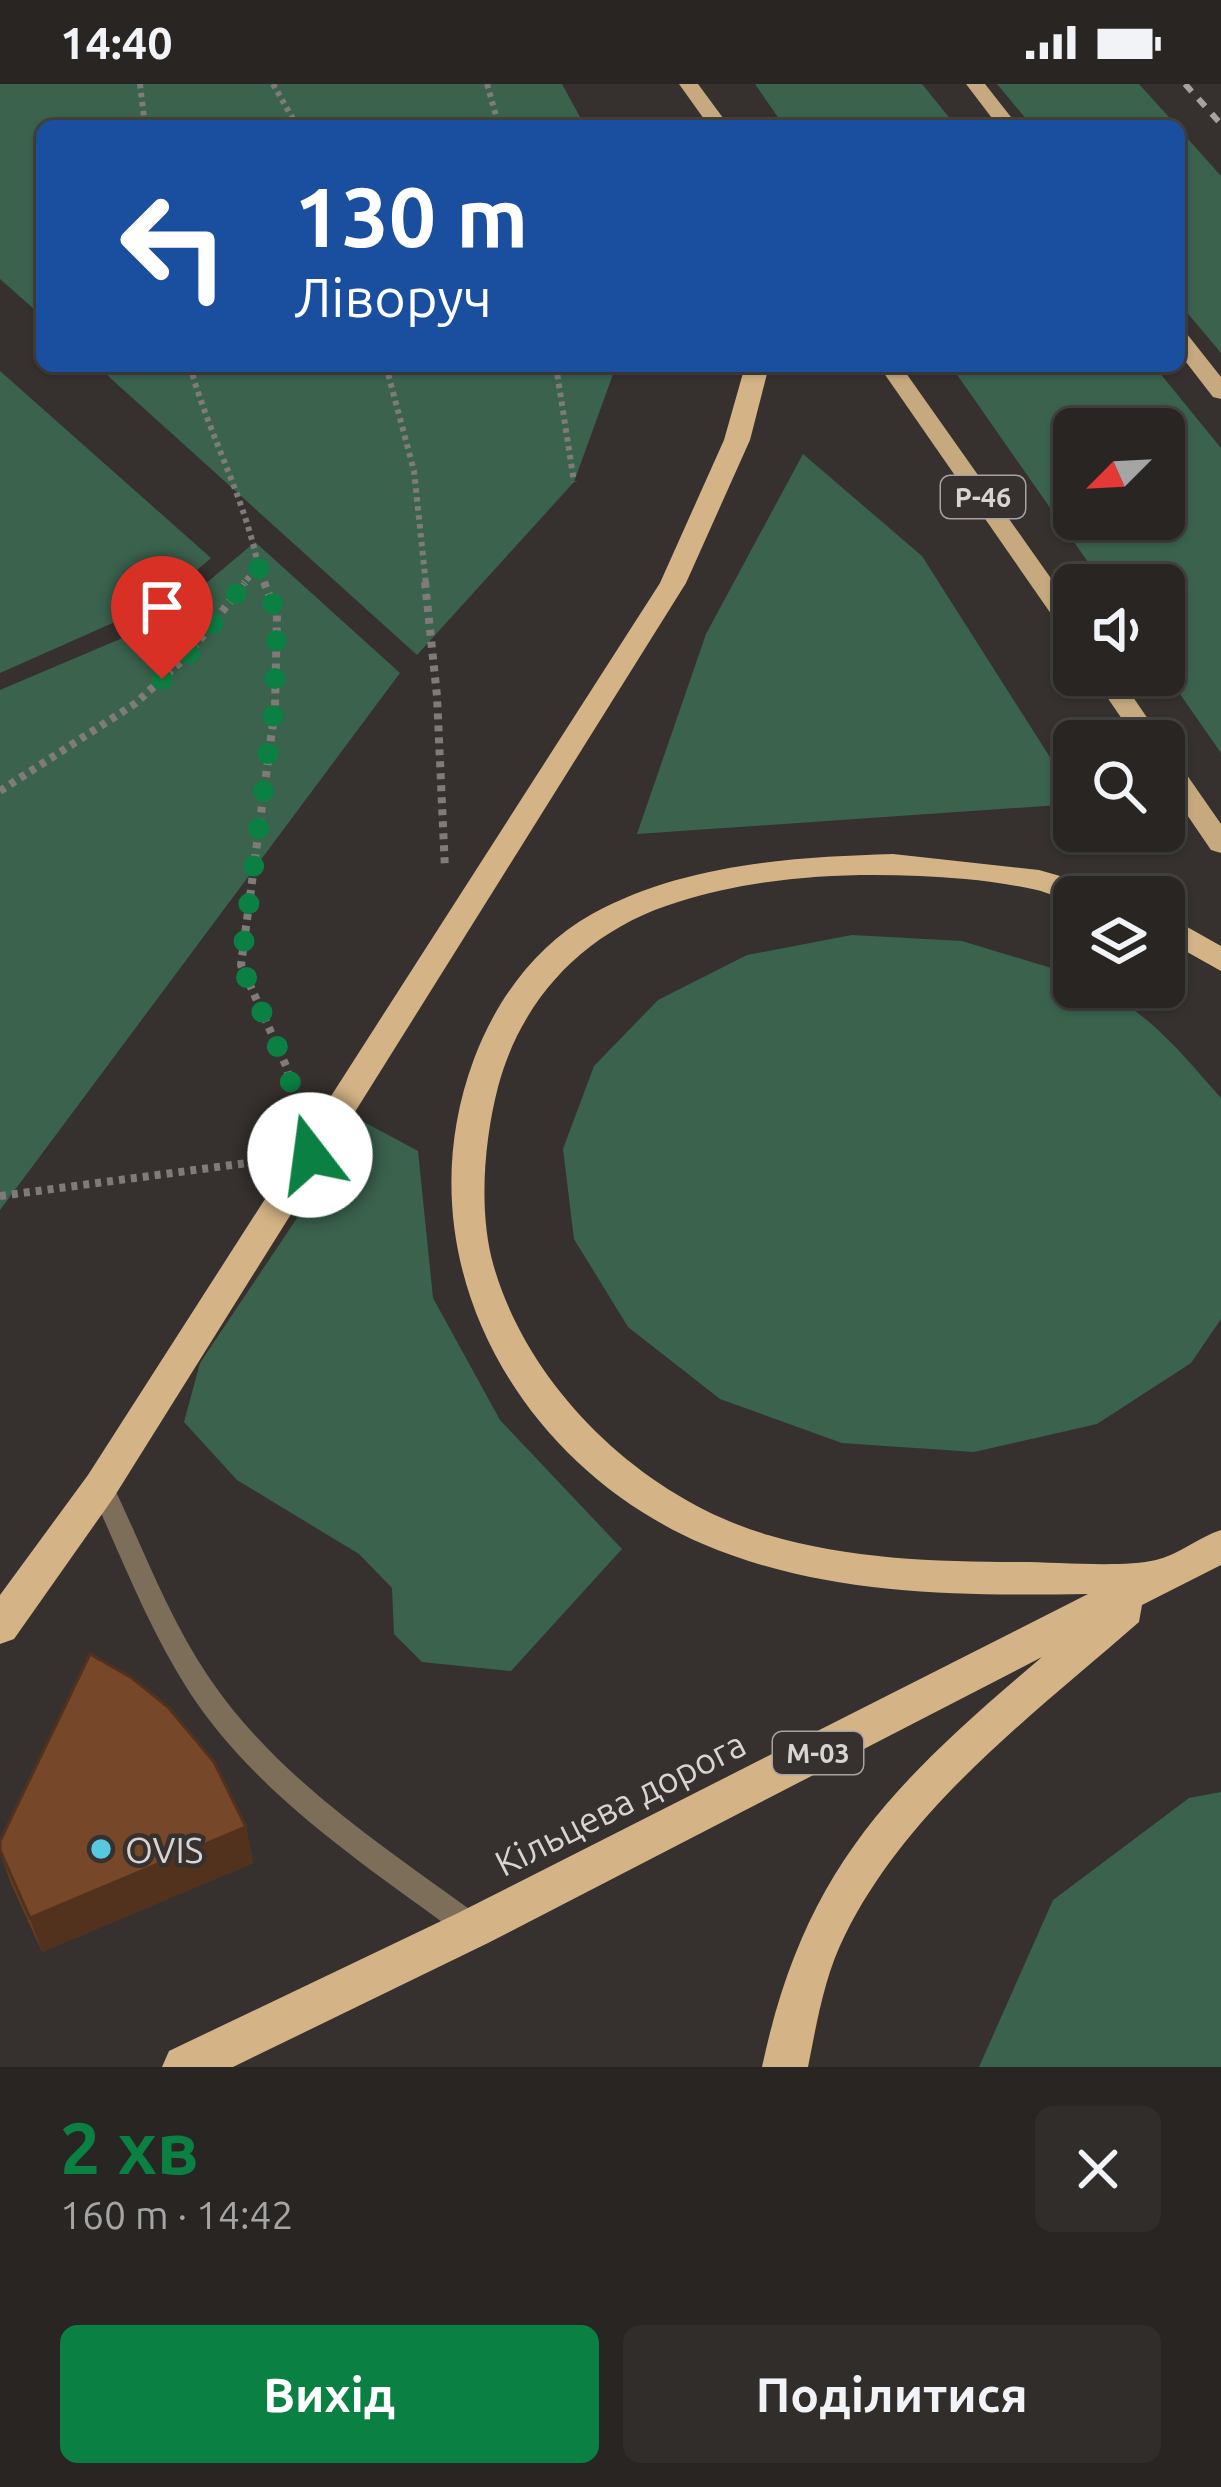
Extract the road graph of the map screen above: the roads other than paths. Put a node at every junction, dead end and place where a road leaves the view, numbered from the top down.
1 (688, 84) edge
2 (975, 84) edge
3 (715, 120) edge
4 (1003, 120) edge
5 (1185, 347) edge
6 (756, 372) edge
7 (894, 372) edge
8 (1221, 392) edge
9 (1053, 599) edge
10 (1185, 792) edge
11 (1221, 844) edge
12 (1053, 886) edge
13 (1185, 938) edge
14 (1221, 960) edge
15 (101, 1486) junction
16 (1221, 1546) edge
17 (1163, 1577) junction
18 (0, 1627) edge
19 (473, 1928) junction
20 (185, 2067) edge
21 (785, 2067) edge

1 - 3 main road
2 - 4 main road
5 - 8 main road
6 - 15 highway
7 - 9 main road, Р-46
10 - 11 main road
12 - 17 highway
13 - 14 highway
15 - 18 highway
15 - 19 lane
16 - 17 highway, Кільцева дорога / М-03
17 - 19 highway, Кільцева дорога / М-03
17 - 21 highway
19 - 20 highway, Кільцева дорога / М-03

